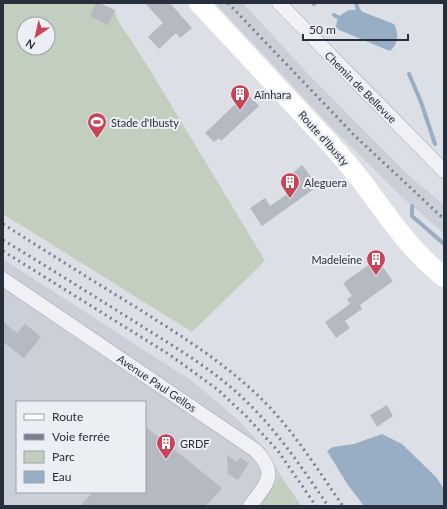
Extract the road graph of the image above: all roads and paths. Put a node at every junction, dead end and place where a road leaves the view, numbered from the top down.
1 (199, 3) edge
2 (279, 3) edge
3 (444, 171) edge
4 (444, 277) edge
5 (3, 279) edge
6 (250, 506) edge

1 - 4 street, Route d'Ibusty
2 - 3 street, Chemin de Bellevue
5 - 6 street, Avenue Paul Gellos

